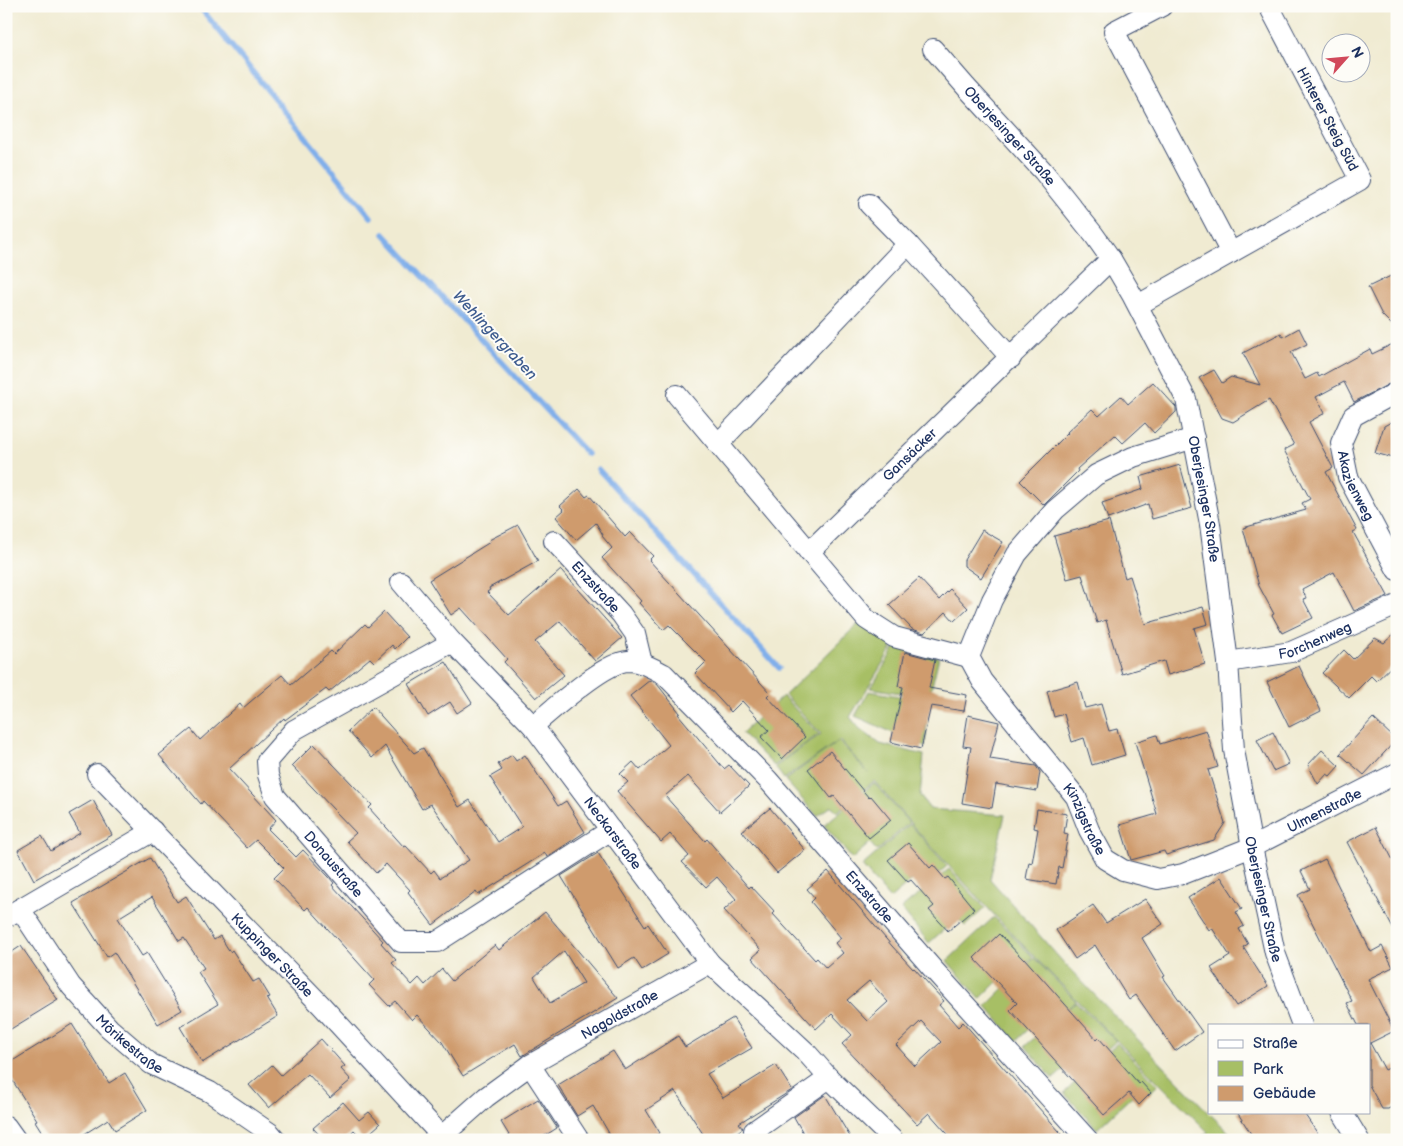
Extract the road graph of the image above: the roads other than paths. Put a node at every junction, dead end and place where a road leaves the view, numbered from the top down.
1 (1162, 6) edge
2 (1268, 6) edge
3 (933, 49) dead end
4 (869, 204) dead end
5 (908, 244) junction
6 (1230, 253) junction
7 (1111, 259) junction
8 (1138, 305) junction
9 (1011, 358) junction
10 (1397, 392) edge
11 (677, 395) dead end
12 (1194, 438) junction
13 (718, 444) junction
14 (554, 542) dead end
15 (809, 552) junction
16 (1397, 570) edge
17 (401, 582) dead end
18 (1397, 605) edge
19 (452, 642) junction
20 (969, 656) junction
21 (1228, 662) junction
22 (642, 663) junction
23 (534, 726) junction
24 (1397, 773) edge
25 (97, 774) dead end
26 (611, 830) junction
27 (153, 831) junction
28 (1252, 847) junction
29 (13, 913) edge
30 (710, 964) junction
31 (1302, 1024) edge
32 (530, 1065) junction
33 (829, 1078) junction
34 (1343, 1114) edge
35 (6, 1126) edge
36 (754, 1131) dead end
37 (443, 1138) edge
38 (16, 1140) edge
39 (276, 1140) edge
40 (579, 1140) edge
41 (893, 1140) edge
42 (1088, 1140) edge
43 (1359, 1140) edge

1 - 6 street
2 - 6 street, Hinterer Steig Süd
3 - 7 street, Oberjesinger Straße
4 - 5 street
5 - 9 street
5 - 13 street
6 - 8 street, Hinterer Steig Süd
7 - 8 street, Oberjesinger Straße
7 - 9 street, Gansäcker
8 - 12 street, Oberjesinger Straße
9 - 15 street, Gansäcker
10 - 16 street, Akazienweg
11 - 13 street
12 - 20 street
12 - 21 street, Oberjesinger Straße
13 - 15 street
14 - 22 street, Enzstraße
15 - 20 street
17 - 19 street, Neckarstraße
18 - 21 street, Forchenweg
19 - 23 street, Neckarstraße
19 - 26 street, Donaustraße
20 - 28 street, Kinzigstraße
21 - 28 street, Oberjesinger Straße
22 - 23 street
22 - 42 street, Enzstraße
23 - 26 street, Neckarstraße
24 - 28 street, Ulmenstraße
25 - 27 street, Kuppinger Straße
26 - 30 street, Neckarstraße
27 - 29 street
27 - 37 street, Kuppinger Straße
28 - 31 street, Oberjesinger Straße
29 - 39 street, Mörikestraße
30 - 32 street, Nagoldstraße
30 - 33 street, Neckarstraße
32 - 37 street, Nagoldstraße
32 - 40 street
33 - 36 street
33 - 41 street, Neckarstraße
34 - 43 street
35 - 38 street

